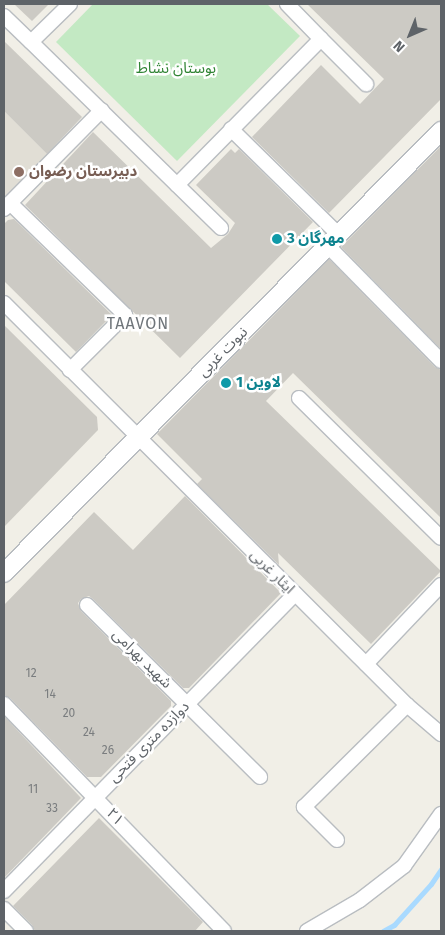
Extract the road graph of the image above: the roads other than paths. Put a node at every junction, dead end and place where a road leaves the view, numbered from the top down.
1 (70, 4) edge
2 (287, 4) edge
3 (4, 16) edge
4 (321, 39) junction
5 (31, 42) junction
6 (366, 84) dead end
7 (102, 110) junction
8 (232, 128) junction
9 (441, 131) edge
10 (177, 185) junction
11 (7, 206) edge
12 (222, 228) dead end
13 (333, 240) junction
14 (4, 304) edge
15 (441, 361) edge
16 (70, 370) junction
17 (298, 398) dead end
18 (138, 439) junction
19 (441, 538) edge
20 (4, 573) edge
21 (441, 585) edge
22 (295, 594) junction
23 (87, 605) dead end
24 (366, 664) junction
25 (4, 704) edge
26 (187, 704) junction
27 (407, 705) junction
28 (441, 734) edge
29 (260, 777) dead end
30 (95, 797) junction
31 (441, 814) edge
32 (337, 840) dead end
33 (4, 891) edge
34 (4, 909) edge
35 (26, 931) edge
36 (224, 931) edge
37 (307, 931) edge

1 - 5 street
2 - 4 street
3 - 5 street
4 - 6 street
4 - 8 street
5 - 7 street
7 - 10 street
7 - 11 street
8 - 10 street
8 - 13 street
9 - 13 street, نبوت غربی
10 - 12 street
11 - 16 street
13 - 15 street
13 - 18 street, نبوت غربی
14 - 16 street, ایثار غربی
16 - 18 street, ایثار غربی
17 - 19 street
18 - 20 street, نبوت غربی
18 - 22 street, ایثار غربی
21 - 24 street
22 - 24 street, ایثار غربی
22 - 26 street, دوازده متری فتحی
23 - 26 street, شهید بهرامی
24 - 27 street, ایثار غربی
25 - 30 street, ۲۱
26 - 29 street, شهید بهرامی
26 - 30 street, دوازده متری فتحی
27 - 28 street, ایثار غربی
27 - 32 street
30 - 33 street, دوازده متری فتحی
30 - 36 street, ۲۱
31 - 37 street
34 - 35 street

